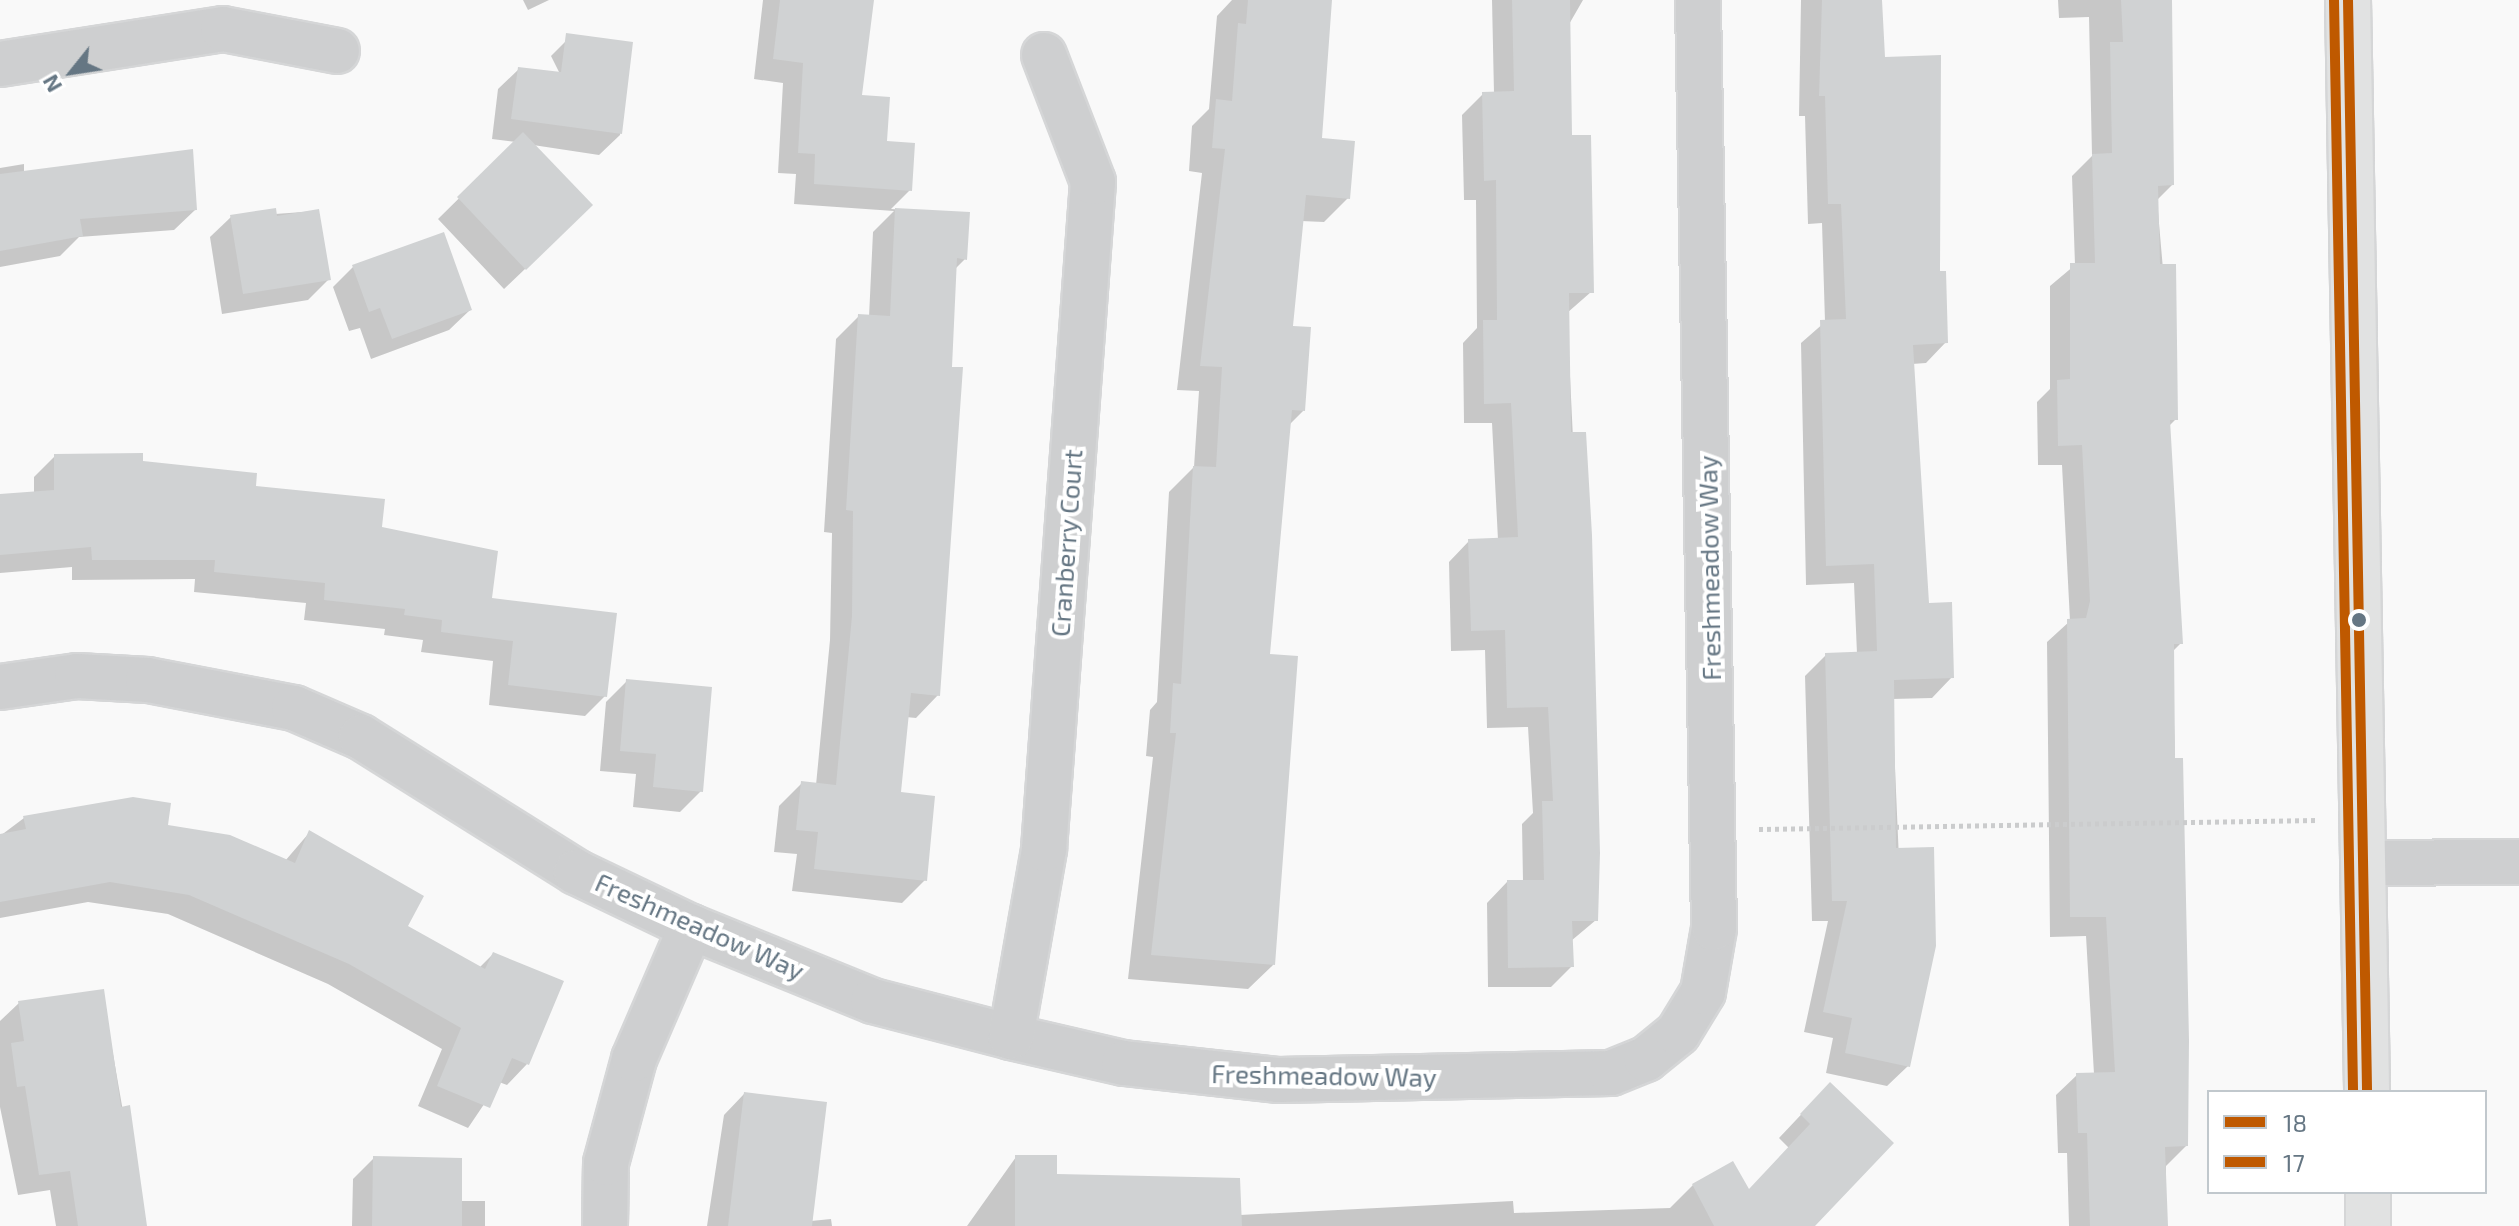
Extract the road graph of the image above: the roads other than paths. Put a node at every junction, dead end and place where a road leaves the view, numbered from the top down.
1 (1698, 0) edge
2 (2348, 0) edge
3 (337, 51) dead end
4 (1044, 55) dead end
5 (0, 64) edge
6 (0, 687) edge
7 (2519, 862) edge
8 (2364, 863) junction
9 (691, 927) junction
10 (1011, 1037) junction
11 (2367, 1090) edge
12 (2368, 1194) edge
13 (605, 1226) edge
14 (2368, 1226) edge

1 - 10 street, Freshmeadow Way
2 - 8 street
3 - 5 street
4 - 10 street, Cranberry Court
6 - 9 street, Freshmeadow Way
7 - 8 street
8 - 11 street
9 - 10 street, Freshmeadow Way
9 - 13 street
12 - 14 street

